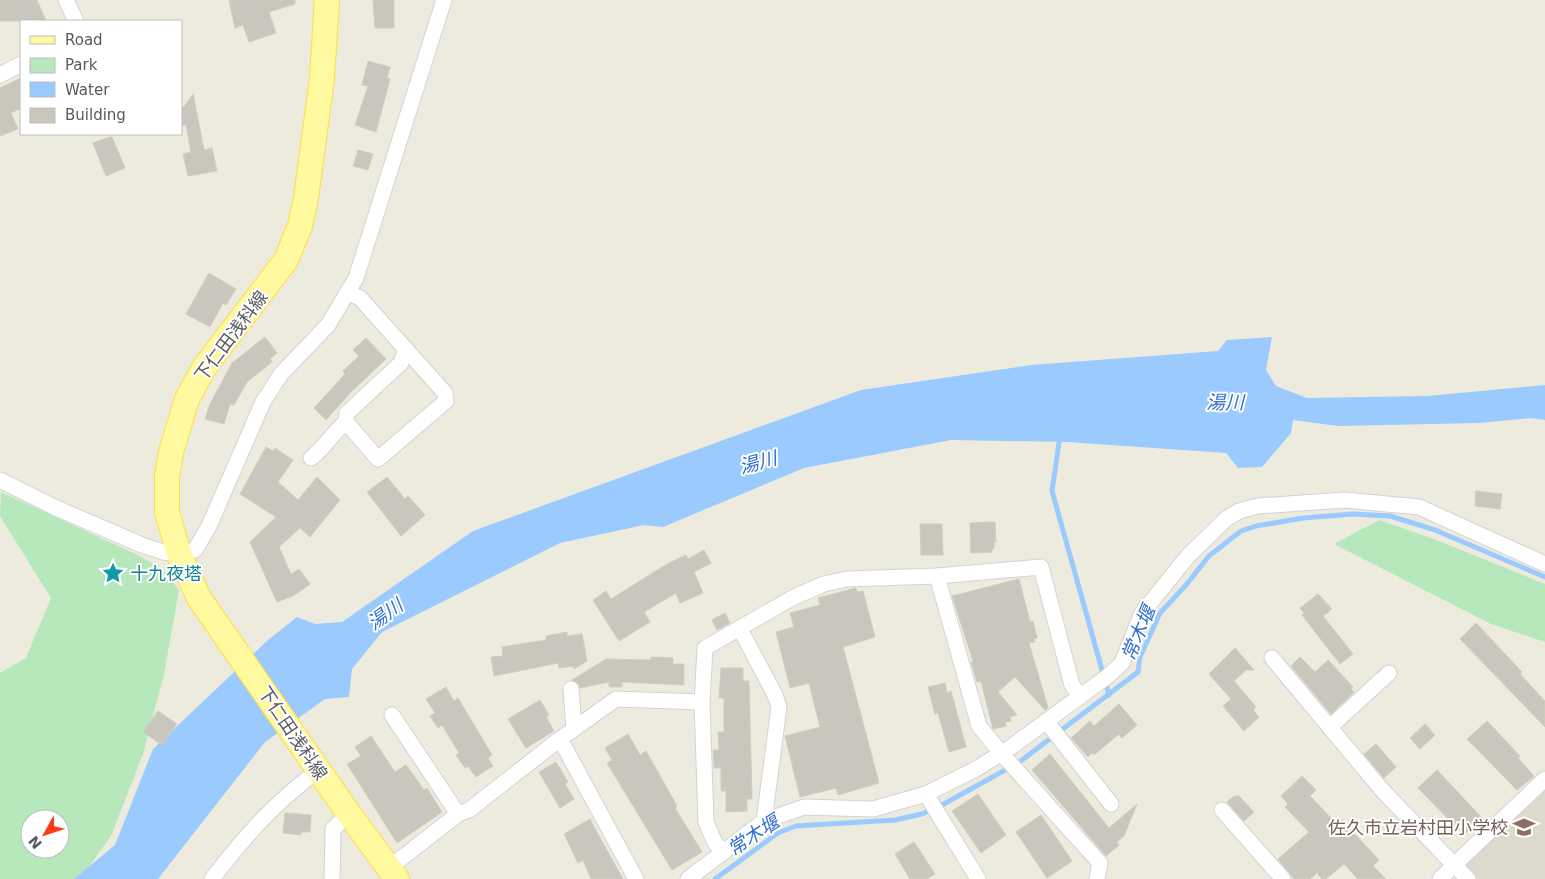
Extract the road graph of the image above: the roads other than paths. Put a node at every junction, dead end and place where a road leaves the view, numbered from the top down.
1 (66, 0) edge
2 (327, 0) edge
3 (444, 0) edge
4 (76, 20) edge
5 (20, 65) edge
6 (0, 75) edge
7 (349, 292) junction
8 (406, 349) junction
9 (346, 422) junction
10 (311, 458) dead end
11 (0, 480) edge
12 (179, 554) junction
13 (1545, 564) edge
14 (937, 576) junction
15 (740, 629) junction
16 (1272, 658) dead end
17 (1389, 673) dead end
18 (571, 689) dead end
19 (1080, 696) junction
20 (702, 702) junction
21 (392, 714) dead end
22 (1330, 727) junction
23 (574, 729) junction
24 (1053, 729) junction
25 (560, 739) junction
26 (1004, 756) junction
27 (315, 766) junction
28 (1545, 779) edge
29 (928, 798) junction
30 (1111, 804) dead end
31 (1222, 810) dead end
32 (348, 814) junction
33 (458, 814) junction
34 (764, 821) junction
35 (723, 853) junction
36 (1454, 865) junction
37 (393, 873) edge
38 (212, 879) edge
39 (332, 879) edge
40 (636, 879) edge
41 (688, 879) edge
42 (978, 879) edge
43 (1097, 879) edge
44 (1282, 879) edge
45 (1440, 879) edge
46 (1468, 879) edge

1 - 4 street
2 - 12 main road, 下仁田浅科線
3 - 7 street
5 - 6 street
7 - 8 street
7 - 12 street
8 - 9 street
8 - 9 street
9 - 10 street
11 - 12 street
12 - 27 main road, 下仁田浅科線
13 - 19 street
14 - 15 street
14 - 19 street
14 - 26 street
15 - 20 street
15 - 34 street
16 - 22 street
17 - 22 street
18 - 23 street
19 - 24 street
20 - 23 street
20 - 35 street
21 - 33 street
22 - 36 street
23 - 25 street
24 - 26 street
24 - 30 street
25 - 33 street
25 - 40 street
26 - 29 street
26 - 43 street
27 - 32 main road, 下仁田浅科線
27 - 38 street
28 - 36 street
29 - 34 street
29 - 42 street
31 - 44 street
32 - 37 main road, 下仁田浅科線
32 - 39 street
33 - 37 street
34 - 35 street
35 - 41 street
36 - 45 street
36 - 46 street

